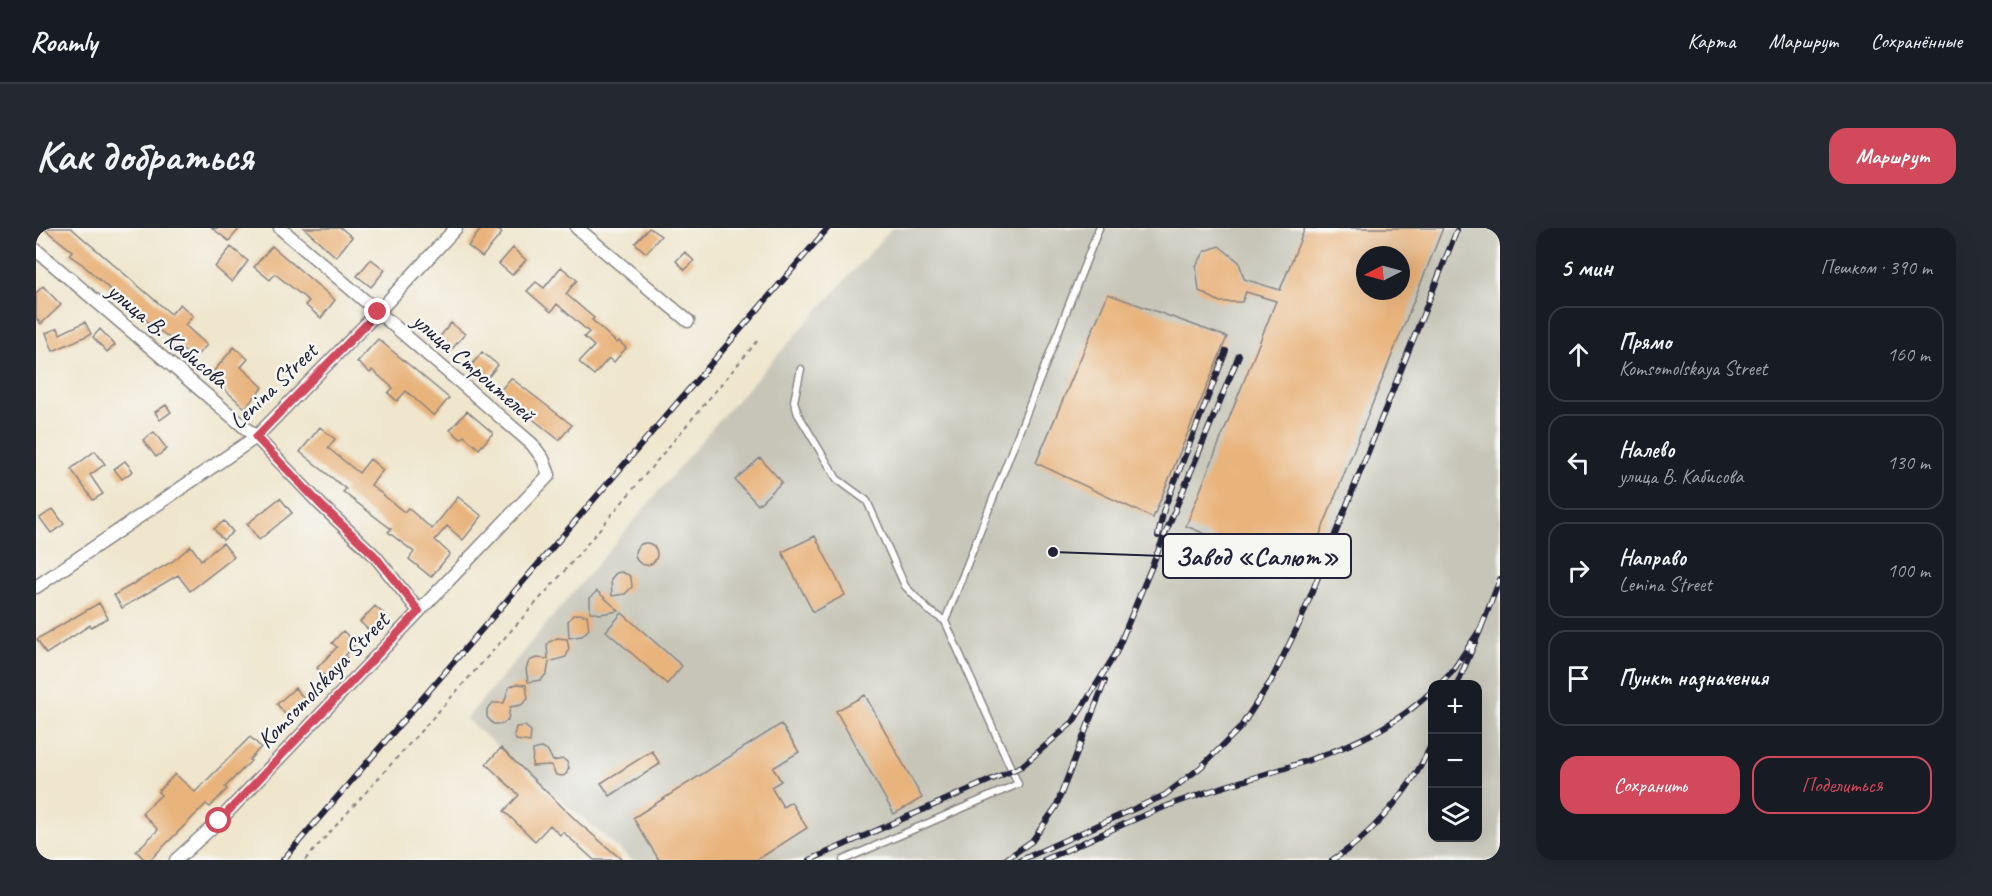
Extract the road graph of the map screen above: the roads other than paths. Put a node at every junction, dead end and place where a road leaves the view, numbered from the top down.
1 (280, 228) edge
2 (456, 228) edge
3 (577, 228) edge
4 (1099, 228) edge
5 (36, 250) edge
6 (378, 312) junction
7 (688, 321) dead end
8 (801, 369) dead end
9 (256, 437) junction
10 (549, 475) joint
11 (36, 587) edge
12 (419, 611) junction
13 (945, 621) junction
14 (176, 860) edge
15 (843, 860) edge

1 - 6 street, улица Строителей
2 - 6 street, Lenina Street
3 - 7 street
4 - 13 lane
5 - 9 street, улица В. Кабисова
6 - 9 street, Lenina Street
6 - 10 street, улица Строителей
8 - 13 lane
9 - 11 street, Lenina Street
9 - 12 street, улица В. Кабисова
10 - 12 street, Komsomolskaya Street
12 - 14 street, Komsomolskaya Street
13 - 15 lane

